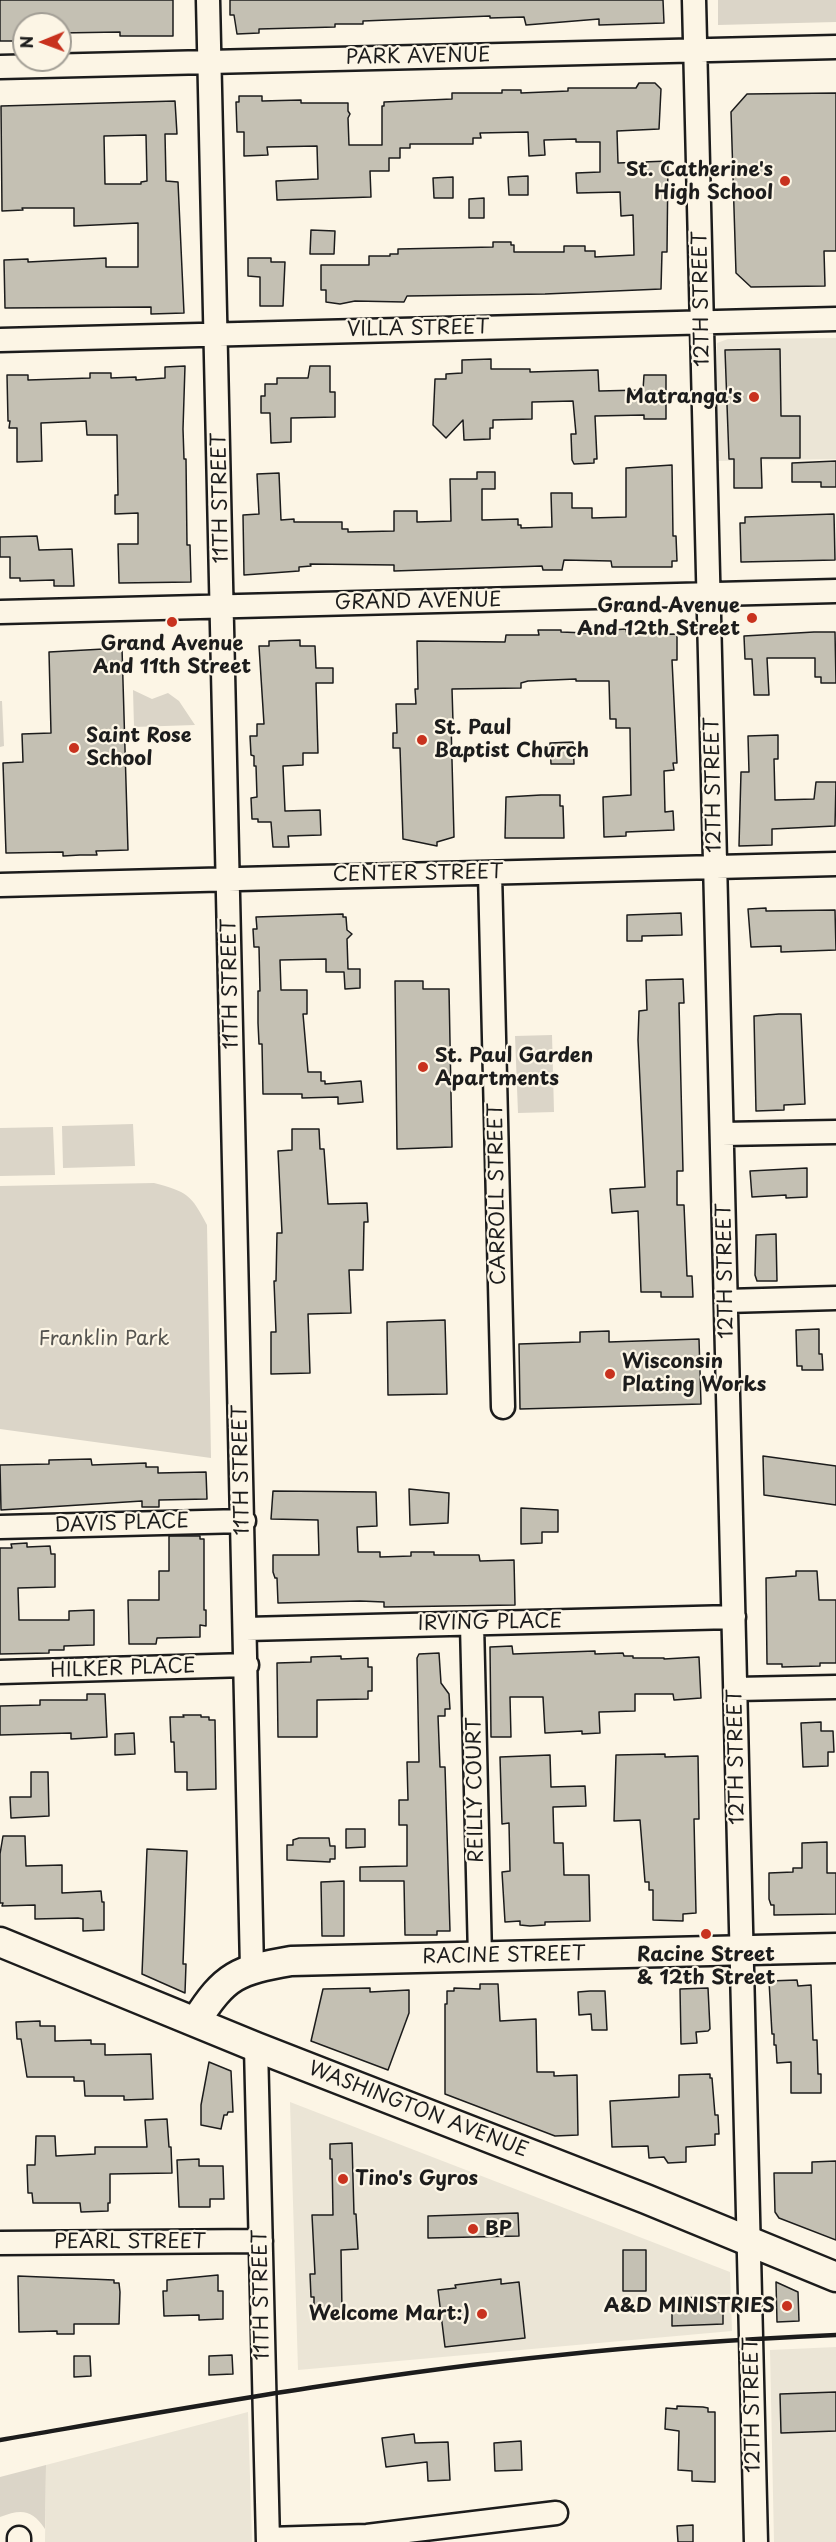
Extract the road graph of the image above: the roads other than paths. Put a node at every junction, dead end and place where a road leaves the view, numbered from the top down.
1 (208, 0) edge
2 (694, 0) edge
3 (836, 47) edge
4 (695, 50) junction
5 (211, 62) junction
6 (0, 67) edge
7 (836, 319) edge
8 (702, 322) junction
9 (217, 334) junction
10 (0, 340) edge
11 (836, 591) edge
12 (709, 595) junction
13 (223, 607) junction
14 (0, 612) edge
15 (836, 864) edge
16 (716, 867) junction
17 (490, 873) junction
18 (229, 879) junction
19 (0, 885) edge
20 (836, 1132) edge
21 (722, 1134) junction
22 (836, 1298) edge
23 (726, 1301) junction
24 (503, 1407) dead end
25 (244, 1521) junction
26 (0, 1527) edge
27 (734, 1617) junction
28 (472, 1624) junction
29 (246, 1629) junction
30 (247, 1665) junction
31 (0, 1672) edge
32 (836, 1687) edge
33 (736, 1689) junction
34 (0, 1942) edge
35 (836, 1948) edge
36 (742, 1951) junction
37 (480, 1957) junction
38 (252, 1968) junction
39 (196, 2021) junction
40 (256, 2048) junction
41 (261, 2241) junction
42 (0, 2243) edge
43 (751, 2244) junction
44 (836, 2277) edge
45 (556, 2513) dead end
46 (268, 2541) edge
47 (756, 2542) edge

1 - 5 street, 11TH STREET
2 - 4 street, 12TH STREET
3 - 4 street, PARK AVENUE
4 - 5 street, PARK AVENUE
4 - 8 street, 12TH STREET
5 - 6 street, PARK AVENUE
5 - 9 street, 11TH STREET
7 - 8 street, VILLA STREET
8 - 9 street, VILLA STREET
8 - 12 street, 12TH STREET
9 - 10 street, VILLA STREET
9 - 13 street, 11TH STREET
11 - 12 street, GRAND AVENUE
12 - 13 street, GRAND AVENUE
12 - 16 street, 12TH STREET
13 - 14 street, GRAND AVENUE
13 - 18 street, 11TH STREET
15 - 16 street, CENTER STREET
16 - 17 street, CENTER STREET
16 - 21 street, 12TH STREET
17 - 18 street, CENTER STREET
17 - 24 street, CARROLL STREET
18 - 19 street, CENTER STREET
18 - 25 street, 11TH STREET
20 - 21 street
21 - 23 street, 12TH STREET
22 - 23 street
23 - 27 street, 12TH STREET
25 - 26 street, DAVIS PLACE
25 - 29 street, 11TH STREET
27 - 28 street, IRVING PLACE
27 - 33 street, 12TH STREET
28 - 29 street, IRVING PLACE
28 - 37 street, REILLY COURT
29 - 30 street, 11TH STREET
30 - 31 street, HILKER PLACE
30 - 38 street, 11TH STREET
32 - 33 street
33 - 36 street, 12TH STREET
34 - 39 main road, WASHINGTON AVENUE
35 - 36 main road, RACINE STREET
36 - 37 main road, RACINE STREET
36 - 43 street, 12TH STREET
37 - 38 main road, RACINE STREET
38 - 39 main road, RACINE STREET
39 - 40 main road, WASHINGTON AVENUE
40 - 41 street, 11TH STREET
40 - 43 main road, WASHINGTON AVENUE
41 - 42 street, PEARL STREET
41 - 46 street, 11TH STREET
43 - 44 main road, WASHINGTON AVENUE
43 - 47 street, 12TH STREET
45 - 46 street

